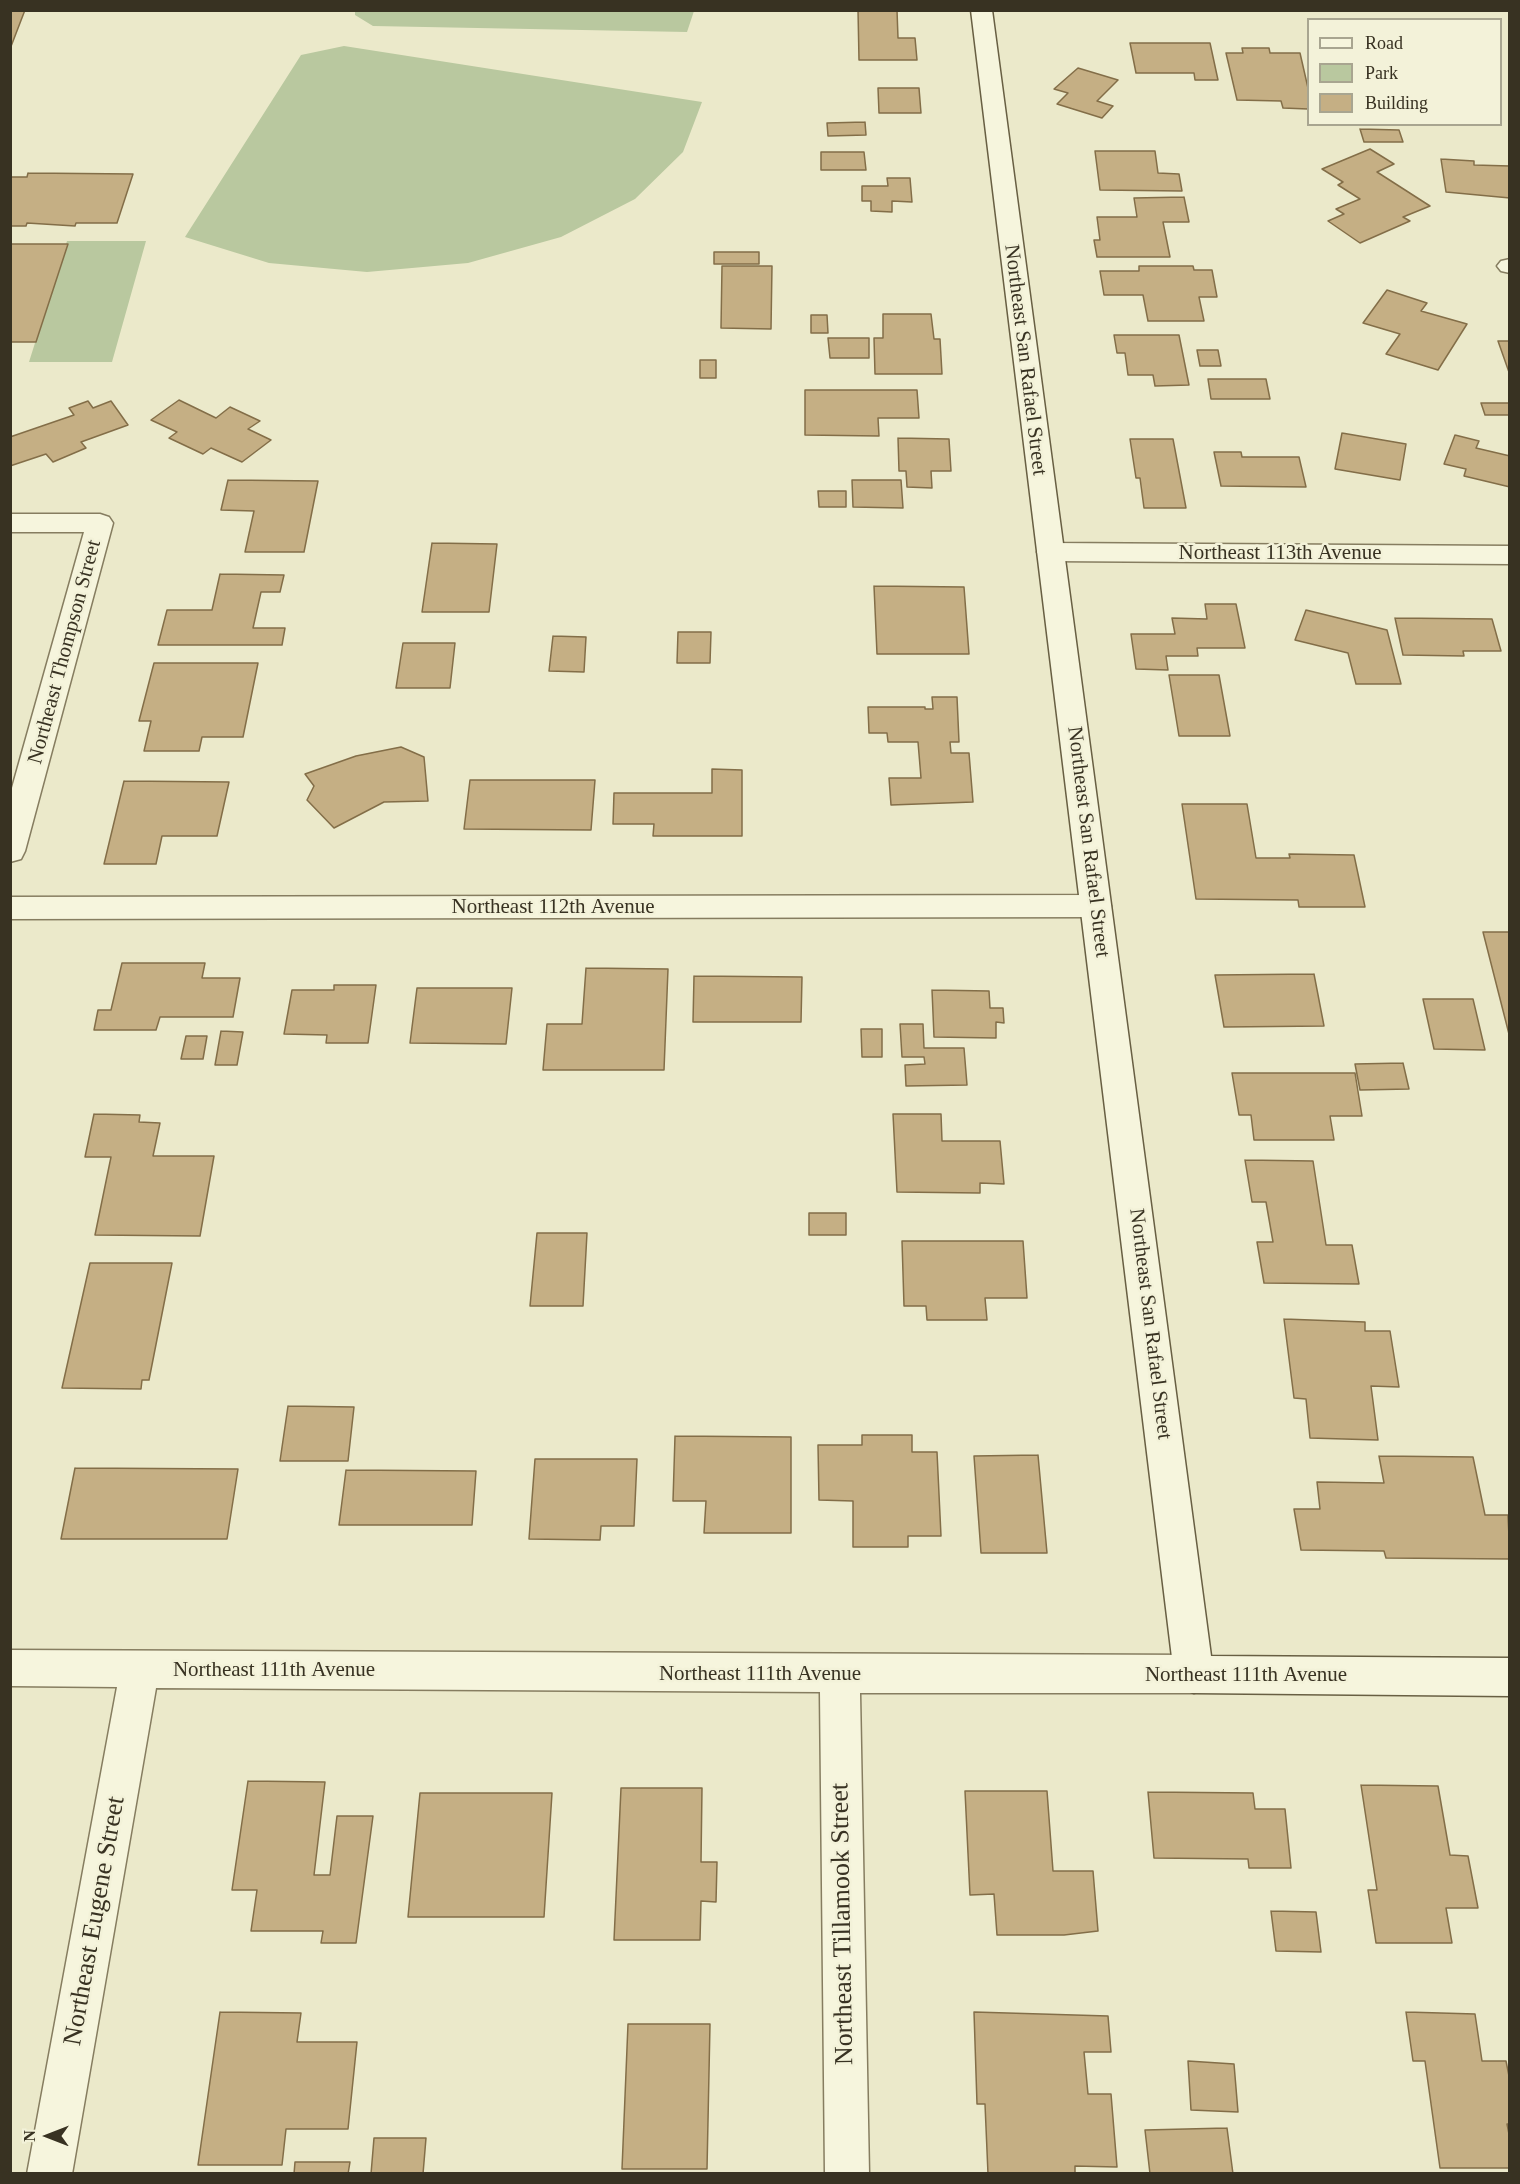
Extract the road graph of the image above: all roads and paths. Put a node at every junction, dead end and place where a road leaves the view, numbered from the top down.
1 (981, 10) edge
2 (10, 523) edge
3 (1051, 552) junction
4 (1509, 555) edge
5 (10, 851) edge
6 (1096, 906) junction
7 (10, 908) edge
8 (10, 1668) edge
9 (140, 1669) junction
10 (840, 1674) junction
11 (1194, 1674) junction
12 (1509, 1677) edge
13 (49, 2174) edge
14 (847, 2174) edge

1 - 3 street, Northeast San Rafael Street
2 - 5 street, Northeast Thompson Street
3 - 4 street, Northeast 113th Avenue
3 - 6 street, Northeast San Rafael Street
6 - 7 street, Northeast 112th Avenue
6 - 11 street, Northeast San Rafael Street
8 - 9 street, Northeast 111th Avenue
9 - 10 street, Northeast 111th Avenue
9 - 13 street, Northeast Eugene Street
10 - 11 street, Northeast 111th Avenue
10 - 14 street, Northeast Tillamook Street
11 - 12 street, Northeast 111th Avenue

